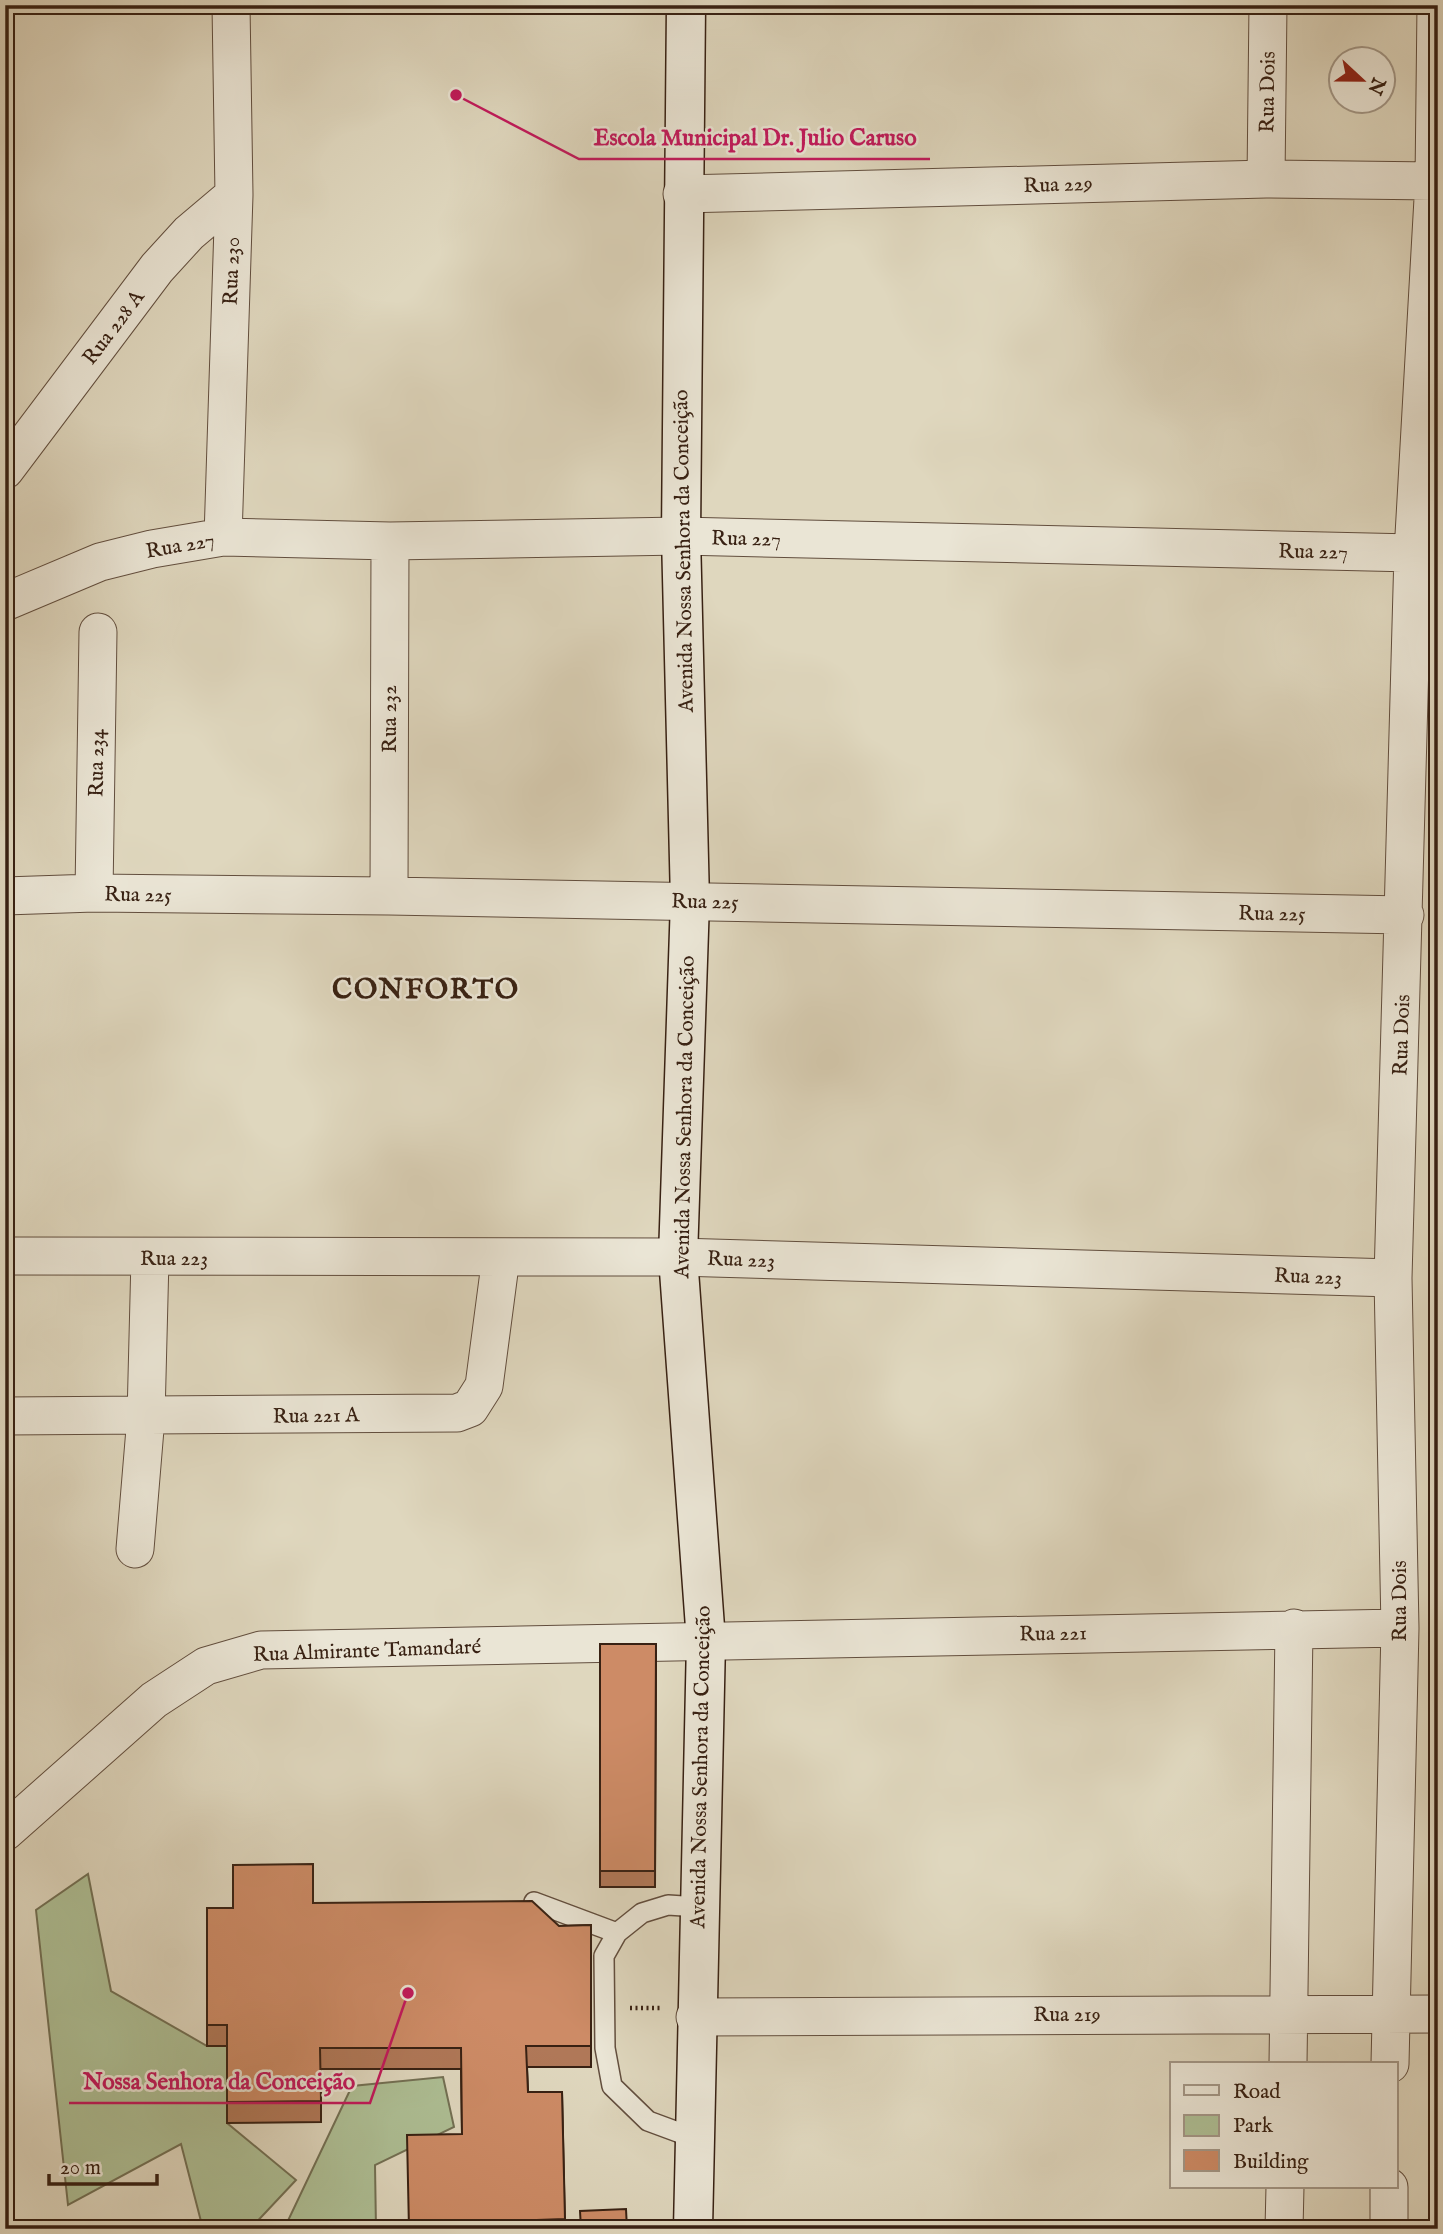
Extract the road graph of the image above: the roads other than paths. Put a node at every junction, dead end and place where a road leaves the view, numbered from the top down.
1 (231, 5) edge
2 (686, 5) edge
3 (1268, 5) edge
4 (1436, 5) edge
5 (1266, 178) junction
6 (1434, 181) junction
7 (682, 194) junction
8 (234, 195) junction
9 (5, 470) edge
10 (681, 536) junction
11 (223, 537) junction
12 (390, 541) junction
13 (1413, 553) junction
14 (5, 601) edge
15 (98, 632) dead end
16 (94, 893) junction
17 (389, 896) junction
18 (5, 897) edge
19 (690, 901) junction
20 (1405, 915) junction
21 (5, 1256) edge
22 (678, 1257) junction
23 (150, 1258) junction
24 (501, 1258) junction
25 (1393, 1278) junction
26 (5, 1416) edge
27 (146, 1417) junction
28 (135, 1549) dead end
29 (1294, 1628) junction
30 (1400, 1628) junction
31 (706, 1641) junction
32 (5, 1832) edge
33 (534, 1902) edge
34 (699, 1907) junction
35 (617, 1933) junction
36 (1289, 2013) junction
37 (1390, 2014) junction
38 (1438, 2014) edge
39 (695, 2017) junction
40 (1288, 2062) edge
41 (1390, 2062) edge
42 (694, 2138) junction
43 (1285, 2188) edge
44 (1389, 2188) edge
45 (693, 2229) edge
46 (1284, 2229) edge
47 (1389, 2229) edge

1 - 8 street, Rua 230
2 - 7 street, Avenida Nossa Senhora da Conceição
3 - 5 street, Rua Dois
4 - 6 street, Rua Dois
5 - 6 street, Rua 229
5 - 7 street, Rua 229
6 - 13 street, Rua Dois
7 - 10 street, Avenida Nossa Senhora da Conceição
8 - 9 street, Rua 228 A
8 - 11 street, Rua 230
10 - 12 street, Rua 227
10 - 13 street, Rua 227
10 - 19 street, Avenida Nossa Senhora da Conceição
11 - 12 street, Rua 227
11 - 14 street, Rua 227
12 - 17 street, Rua 232
13 - 20 street, Rua Dois
15 - 16 street, Rua 234
16 - 17 street, Rua 225
16 - 18 street, Rua 225
17 - 19 street, Rua 225
19 - 20 street, Rua 225
19 - 22 street, Avenida Nossa Senhora da Conceição
20 - 25 street, Rua Dois
21 - 23 street, Rua 223
22 - 24 street, Rua 223
22 - 25 street, Rua 223
22 - 31 street, Avenida Nossa Senhora da Conceição
23 - 24 street, Rua 223
23 - 27 street
24 - 27 street, Rua 221 A
25 - 30 street, Rua Dois
26 - 27 street, Rua 221 A
27 - 28 street
29 - 30 street, Rua 221
29 - 31 street, Rua 221
29 - 36 street
30 - 37 street, Rua Dois
31 - 32 street, Rua Almirante Tamandaré
31 - 34 street, Avenida Nossa Senhora da Conceição
33 - 35 lane
34 - 35 lane
34 - 39 street, Avenida Nossa Senhora da Conceição
35 - 42 lane
36 - 37 street, Rua 219
36 - 39 street, Rua 219
36 - 40 street
37 - 38 street, Rua 219
37 - 41 street, Rua Dois
39 - 42 street, Avenida Nossa Senhora da Conceição
42 - 45 street, Avenida Nossa Senhora da Conceição
43 - 46 street
44 - 47 street

